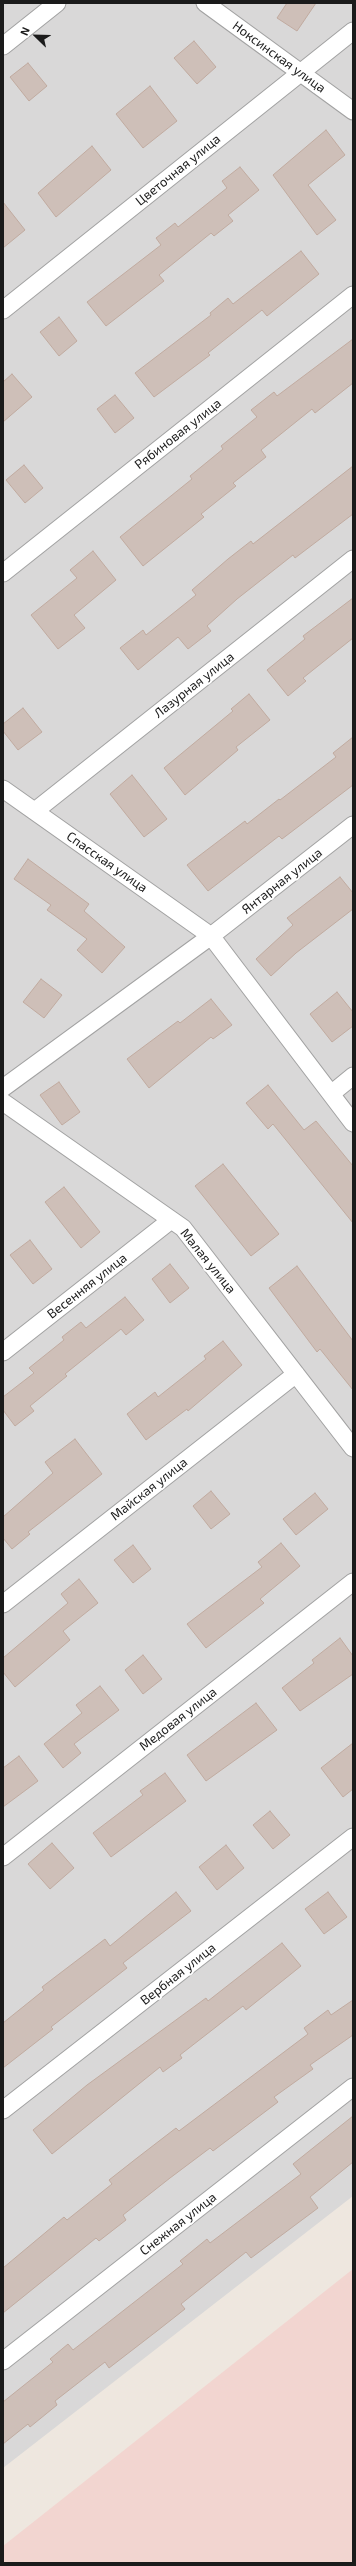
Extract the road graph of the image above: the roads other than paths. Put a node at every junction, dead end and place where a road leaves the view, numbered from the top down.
1 (57, 3) edge
2 (205, 3) edge
3 (353, 31) edge
4 (3, 46) edge
5 (300, 72) junction
6 (353, 110) edge
7 (353, 295) edge
8 (3, 310) edge
9 (353, 559) edge
10 (3, 573) edge
11 (3, 789) edge
12 (35, 811) junction
13 (353, 825) edge
14 (211, 936) junction
15 (353, 1076) edge
16 (3, 1088) edge
17 (331, 1094) junction
18 (3, 1102) edge
19 (353, 1123) edge
20 (171, 1220) junction
21 (3, 1352) edge
22 (296, 1374) junction
23 (353, 1448) edge
24 (353, 1582) edge
25 (3, 1604) edge
26 (353, 1837) edge
27 (3, 1857) edge
28 (353, 2087) edge
29 (3, 2110) edge
30 (3, 2361) edge

1 - 4 street
2 - 5 street, Ноксинская улица
3 - 5 street, Цветочная улица
5 - 6 street, Ноксинская улица
5 - 8 street, Цветочная улица
7 - 10 street, Рябиновая улица
9 - 12 street, Лазурная улица
11 - 12 street, Спасская улица
12 - 14 street, Спасская улица
13 - 14 street, Янтарная улица
14 - 16 street
14 - 17 street
15 - 17 street
17 - 19 street
18 - 20 street, Малая улица
20 - 21 street, Весенняя улица
20 - 22 street, Малая улица
22 - 23 street, Малая улица
22 - 25 street, Майская улица
24 - 27 street, Медовая улица
26 - 29 street, Вербная улица
28 - 30 street, Снежная улица

